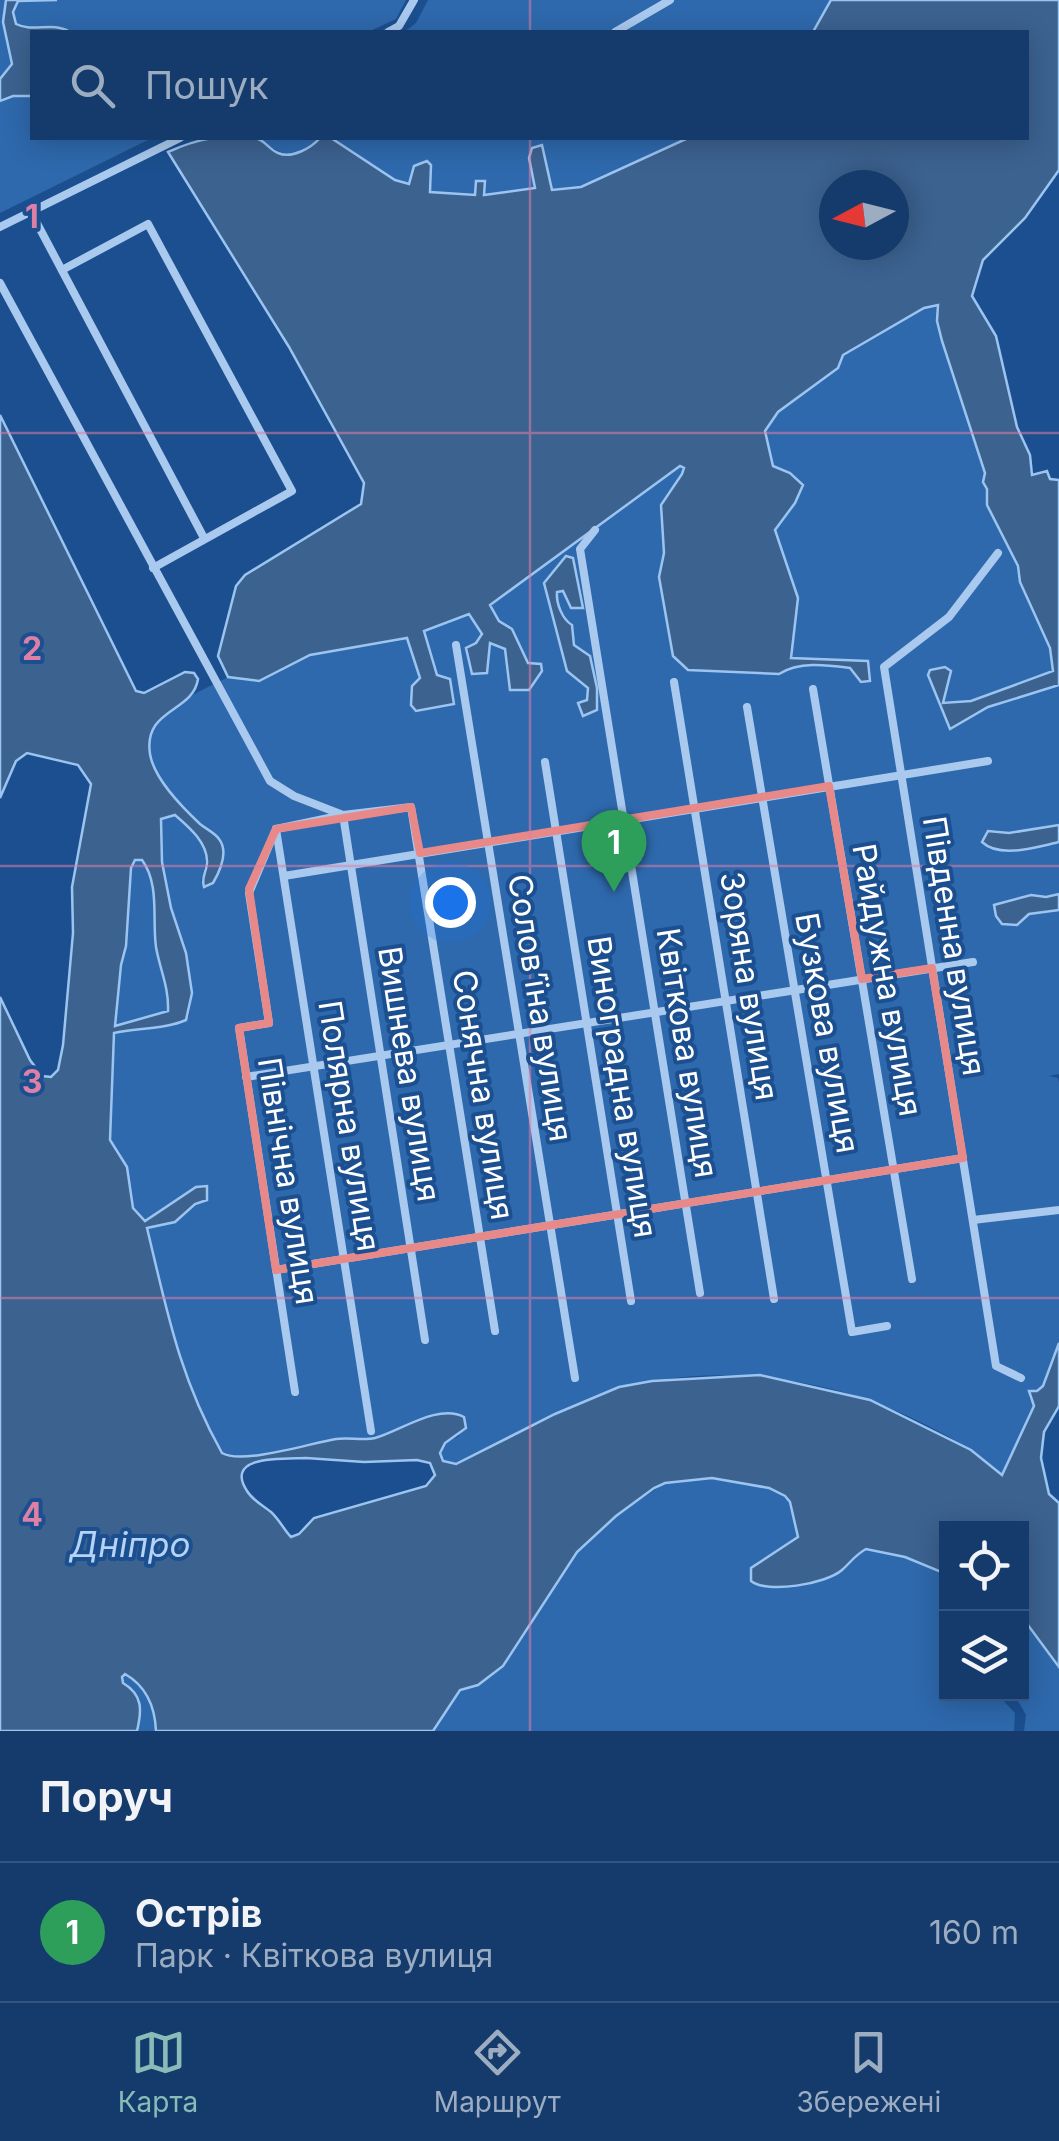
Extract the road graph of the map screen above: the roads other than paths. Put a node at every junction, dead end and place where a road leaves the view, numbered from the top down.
1 (414, 0) edge
2 (670, 0) edge
3 (403, 29) edge
4 (618, 30) edge
5 (176, 140) edge
6 (31, 212) junction
7 (0, 227) edge
8 (62, 270) junction
9 (0, 283) edge
10 (595, 530) dead end
11 (204, 538) junction
12 (998, 553) dead end
13 (153, 568) junction
14 (456, 645) dead end
15 (674, 682) dead end
16 (813, 689) dead end
17 (747, 707) dead end
18 (988, 761) dead end
19 (545, 762) dead end
20 (901, 775) junction
21 (830, 786) junction
22 (762, 797) junction
23 (694, 808) junction
24 (343, 815) junction
25 (624, 819) junction
26 (276, 829) junction
27 (556, 830) junction
28 (488, 843) junction
29 (420, 853) junction
30 (352, 864) junction
31 (284, 876) junction
32 (972, 962) dead end
33 (932, 968) junction
34 (862, 979) junction
35 (794, 990) junction
36 (726, 1001) junction
37 (655, 1012) junction
38 (586, 1023) junction
39 (519, 1034) junction
40 (450, 1044) junction
41 (381, 1056) junction
42 (314, 1066) junction
43 (246, 1077) junction
44 (962, 1158) junction
45 (894, 1169) junction
46 (826, 1180) junction
47 (757, 1192) junction
48 (686, 1203) junction
49 (1059, 1210) edge
50 (617, 1214) junction
51 (972, 1220) junction
52 (550, 1225) junction
53 (480, 1236) junction
54 (411, 1248) junction
55 (344, 1258) junction
56 (276, 1270) junction
57 (912, 1279) dead end
58 (700, 1293) dead end
59 (774, 1299) dead end
60 (630, 1301) dead end
61 (887, 1326) dead end
62 (496, 1331) dead end
63 (425, 1340) dead end
64 (575, 1378) dead end
65 (1021, 1378) dead end
66 (295, 1392) dead end
67 (371, 1431) dead end

1 - 3 street
2 - 4 street
5 - 6 street
6 - 7 street
6 - 8 street
8 - 11 street
8 - 11 street
9 - 13 street
10 - 25 street, Квіткова вулиця
11 - 13 street
12 - 20 street, Південна вулиця
13 - 24 street
14 - 28 street, Соловʼїна вулиця
15 - 23 street, Зоряна вулиця
16 - 21 street, Райдужна вулиця
17 - 22 street, Бузкова вулиця
18 - 20 street
19 - 27 street, Виноградна вулиця
20 - 21 street
20 - 33 street, Південна вулиця
21 - 22 street
21 - 34 street, Райдужна вулиця
22 - 23 street
22 - 35 street, Бузкова вулиця
23 - 25 street
23 - 36 street, Зоряна вулиця
24 - 26 street
24 - 29 street, Сонячна вулиця
24 - 30 street, Вишнева вулиця
25 - 27 street
25 - 37 street, Квіткова вулиця
26 - 31 street, Полярна вулиця
26 - 43 street, Північна вулиця
27 - 28 street
27 - 38 street, Виноградна вулиця
28 - 29 street
28 - 39 street, Соловʼїна вулиця
29 - 30 street
29 - 40 street, Сонячна вулиця
30 - 31 street
30 - 41 street, Вишнева вулиця
31 - 42 street, Полярна вулиця
32 - 33 street
33 - 34 street
33 - 44 street, Південна вулиця
34 - 35 street
34 - 45 street, Райдужна вулиця
35 - 36 street
35 - 46 street, Бузкова вулиця
36 - 37 street
36 - 47 street, Зоряна вулиця
37 - 38 street
37 - 48 street, Квіткова вулиця
38 - 39 street
38 - 50 street, Виноградна вулиця
39 - 40 street
39 - 52 street, Соловʼїна вулиця
40 - 41 street
40 - 53 street, Сонячна вулиця
41 - 42 street
41 - 54 street, Вишнева вулиця
42 - 43 street
42 - 55 street, Полярна вулиця
43 - 56 street, Північна вулиця
44 - 45 street
44 - 51 street, Південна вулиця
45 - 46 street
45 - 57 street, Райдужна вулиця
46 - 47 street
46 - 61 street, Бузкова вулиця
47 - 48 street
47 - 59 street, Зоряна вулиця
48 - 50 street
48 - 58 street, Квіткова вулиця
49 - 51 street
50 - 52 street
50 - 60 street, Виноградна вулиця
51 - 65 street, Південна вулиця
52 - 53 street
52 - 64 street, Соловʼїна вулиця
53 - 54 street
53 - 62 street, Сонячна вулиця
54 - 55 street
54 - 63 street, Вишнева вулиця
55 - 56 street
55 - 67 street, Полярна вулиця
56 - 66 street, Північна вулиця

